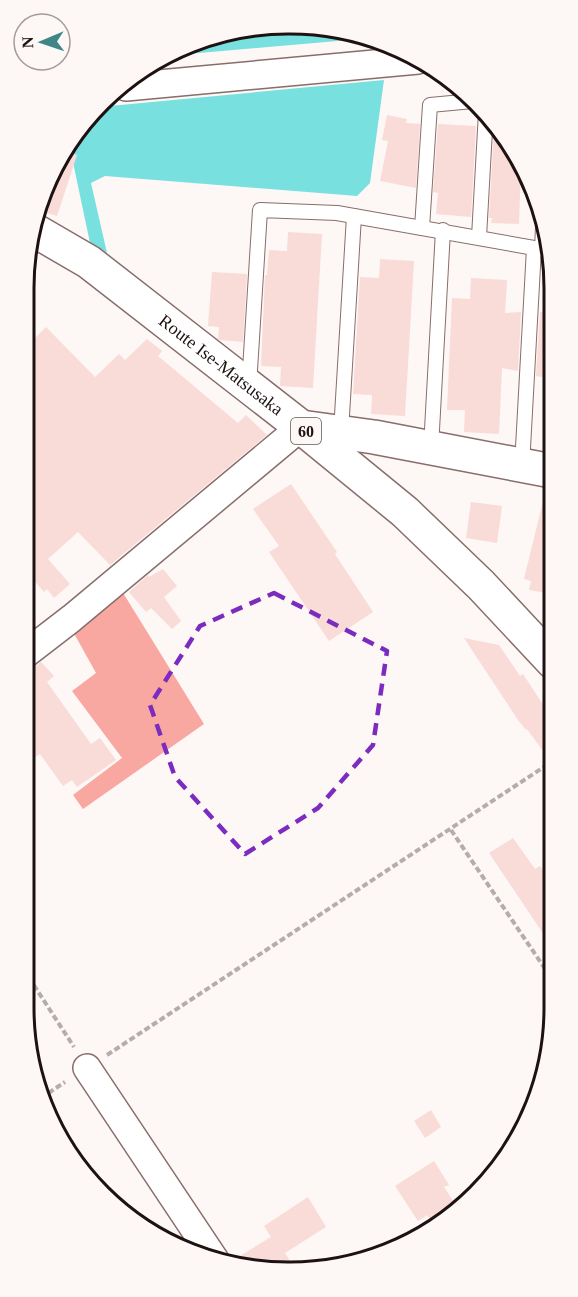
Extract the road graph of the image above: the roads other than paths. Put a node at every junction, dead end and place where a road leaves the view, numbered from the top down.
1 (403, 61) edge
2 (135, 86) edge
3 (461, 102) edge
4 (485, 127) edge
5 (354, 216) junction
6 (422, 228) junction
7 (443, 230) junction
8 (40, 234) edge
9 (479, 237) junction
10 (540, 249) edge
11 (542, 262) edge
12 (244, 382) junction
13 (301, 427) junction
14 (341, 432) junction
15 (431, 448) junction
16 (537, 469) edge
17 (34, 647) edge
18 (544, 652) edge
19 (87, 1068) road end
20 (208, 1249) edge

1 - 2 street
3 - 6 lane
4 - 9 lane
5 - 6 lane
5 - 12 lane
5 - 14 lane
6 - 7 lane
7 - 9 lane
7 - 15 lane
8 - 12 main road, Route Ise-Matsusaka / 60
9 - 10 lane
11 - 16 lane
12 - 13 main road, Route Ise-Matsusaka / 60
13 - 14 main road
13 - 17 street
13 - 18 main road, Route Ise-Matsusaka / 60
14 - 15 main road
15 - 16 main road
19 - 20 street

